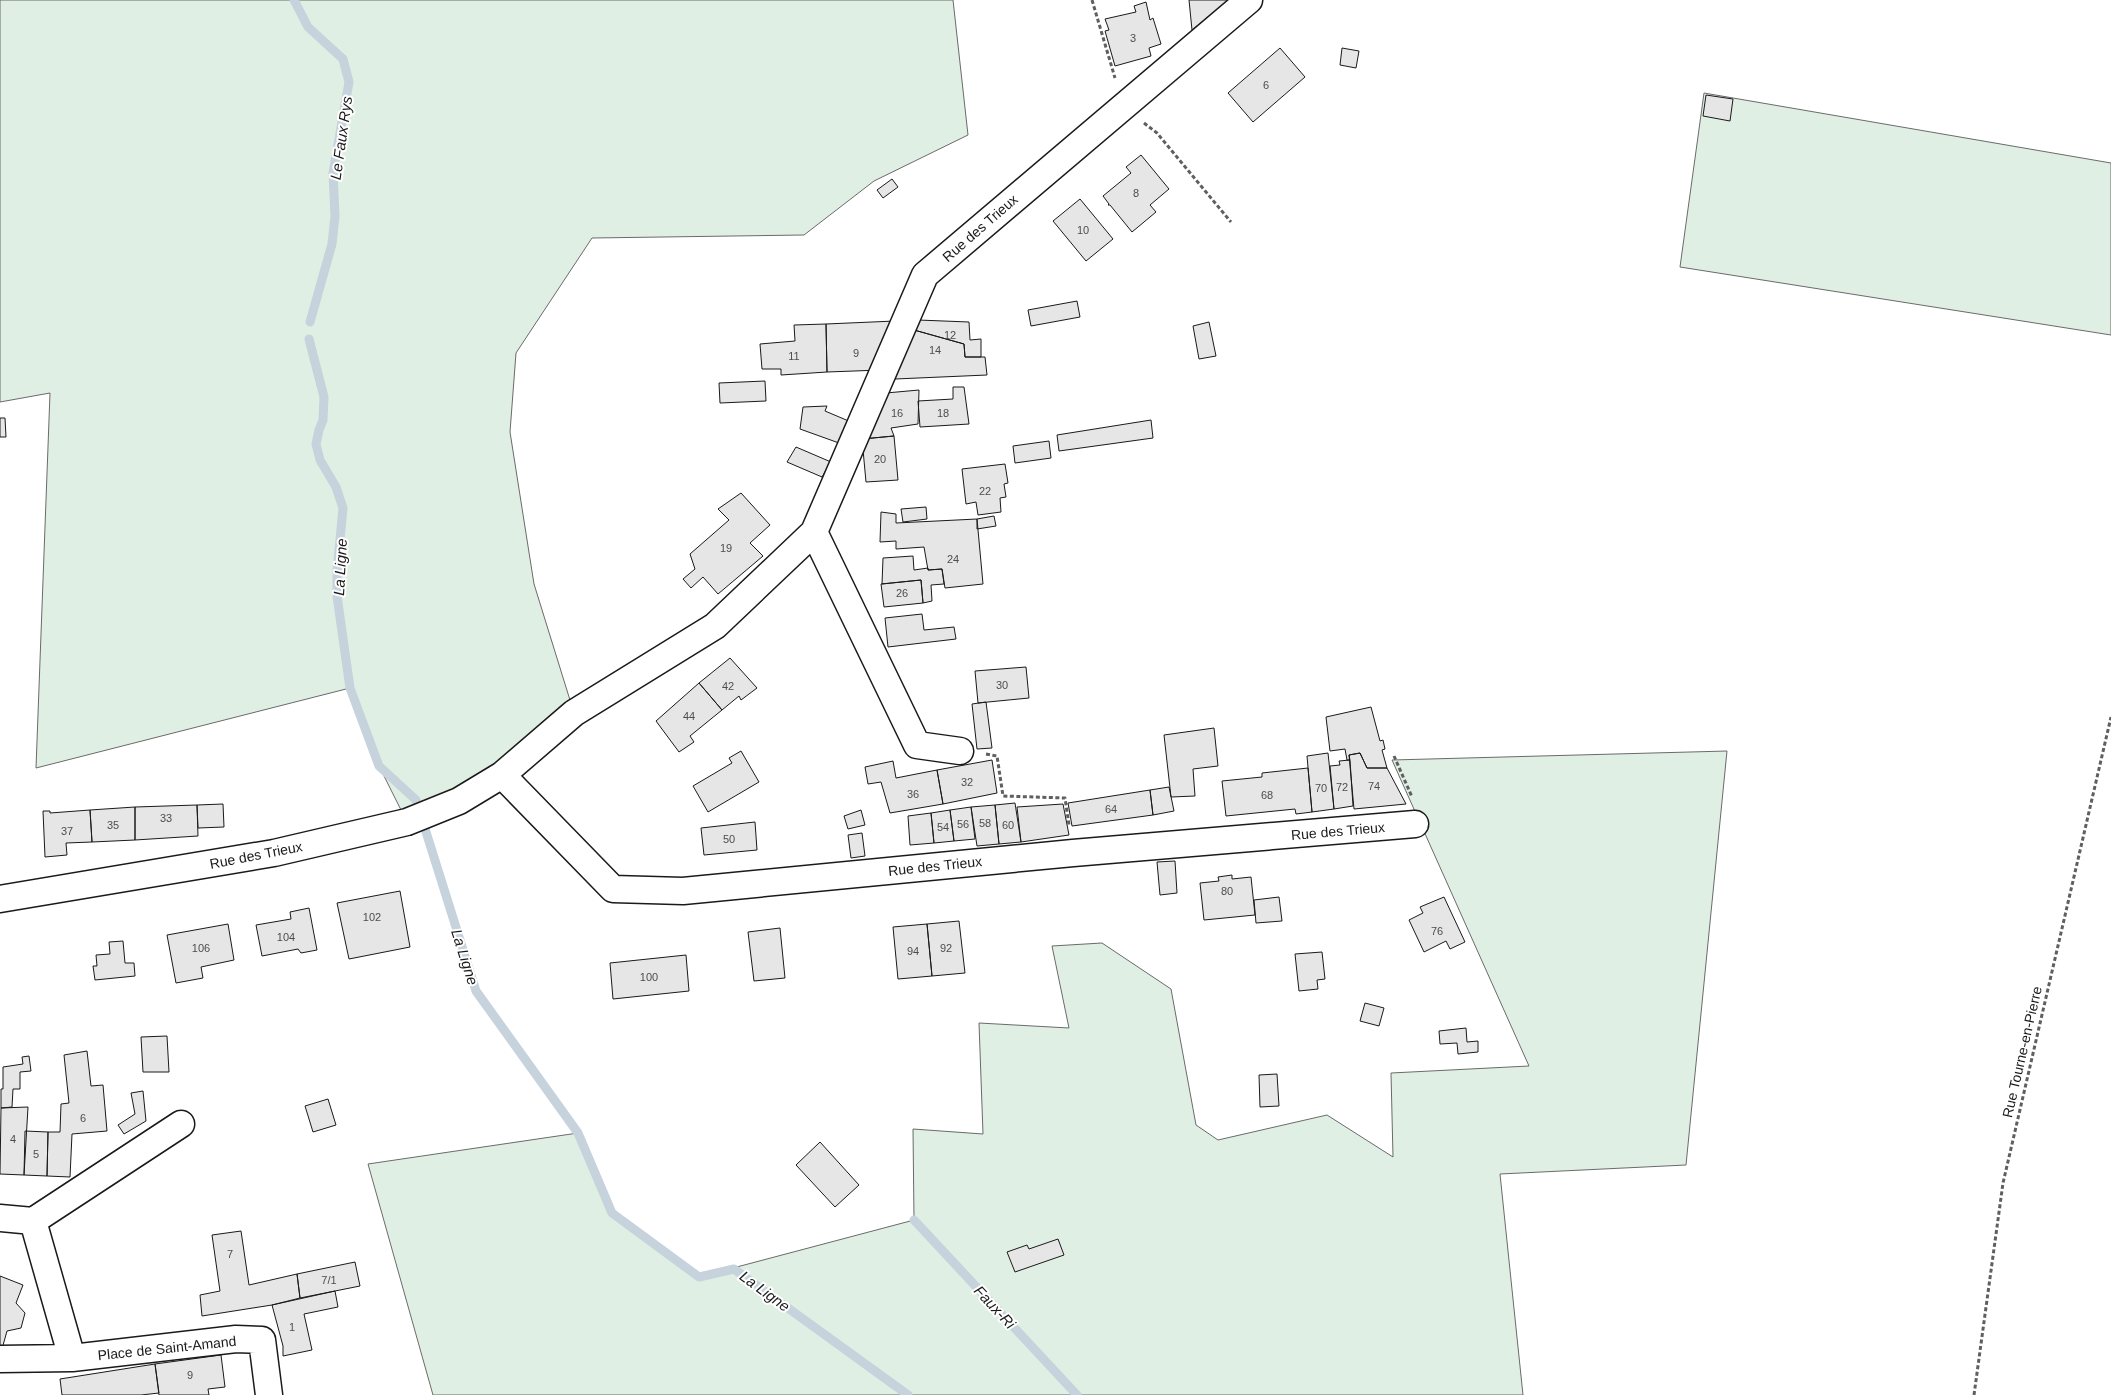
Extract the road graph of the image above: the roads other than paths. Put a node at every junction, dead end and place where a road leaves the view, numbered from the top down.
1 (1250, 0) edge
2 (814, 532) junction
3 (960, 751) road end
4 (502, 775) junction
5 (1415, 824) road end
6 (0, 899) edge
7 (181, 1124) dead end
8 (0, 1218) edge
9 (33, 1221) junction
10 (72, 1358) junction
11 (0, 1359) edge
12 (269, 1395) edge

1 - 2 street, Rue des Trieux
2 - 3 street
2 - 4 street, Rue des Trieux
4 - 5 street, Rue des Trieux
4 - 6 street, Rue des Trieux
7 - 9 street
8 - 9 street
9 - 10 street
10 - 11 street, Place de Saint-Amand
10 - 12 street, Place de Saint-Amand

